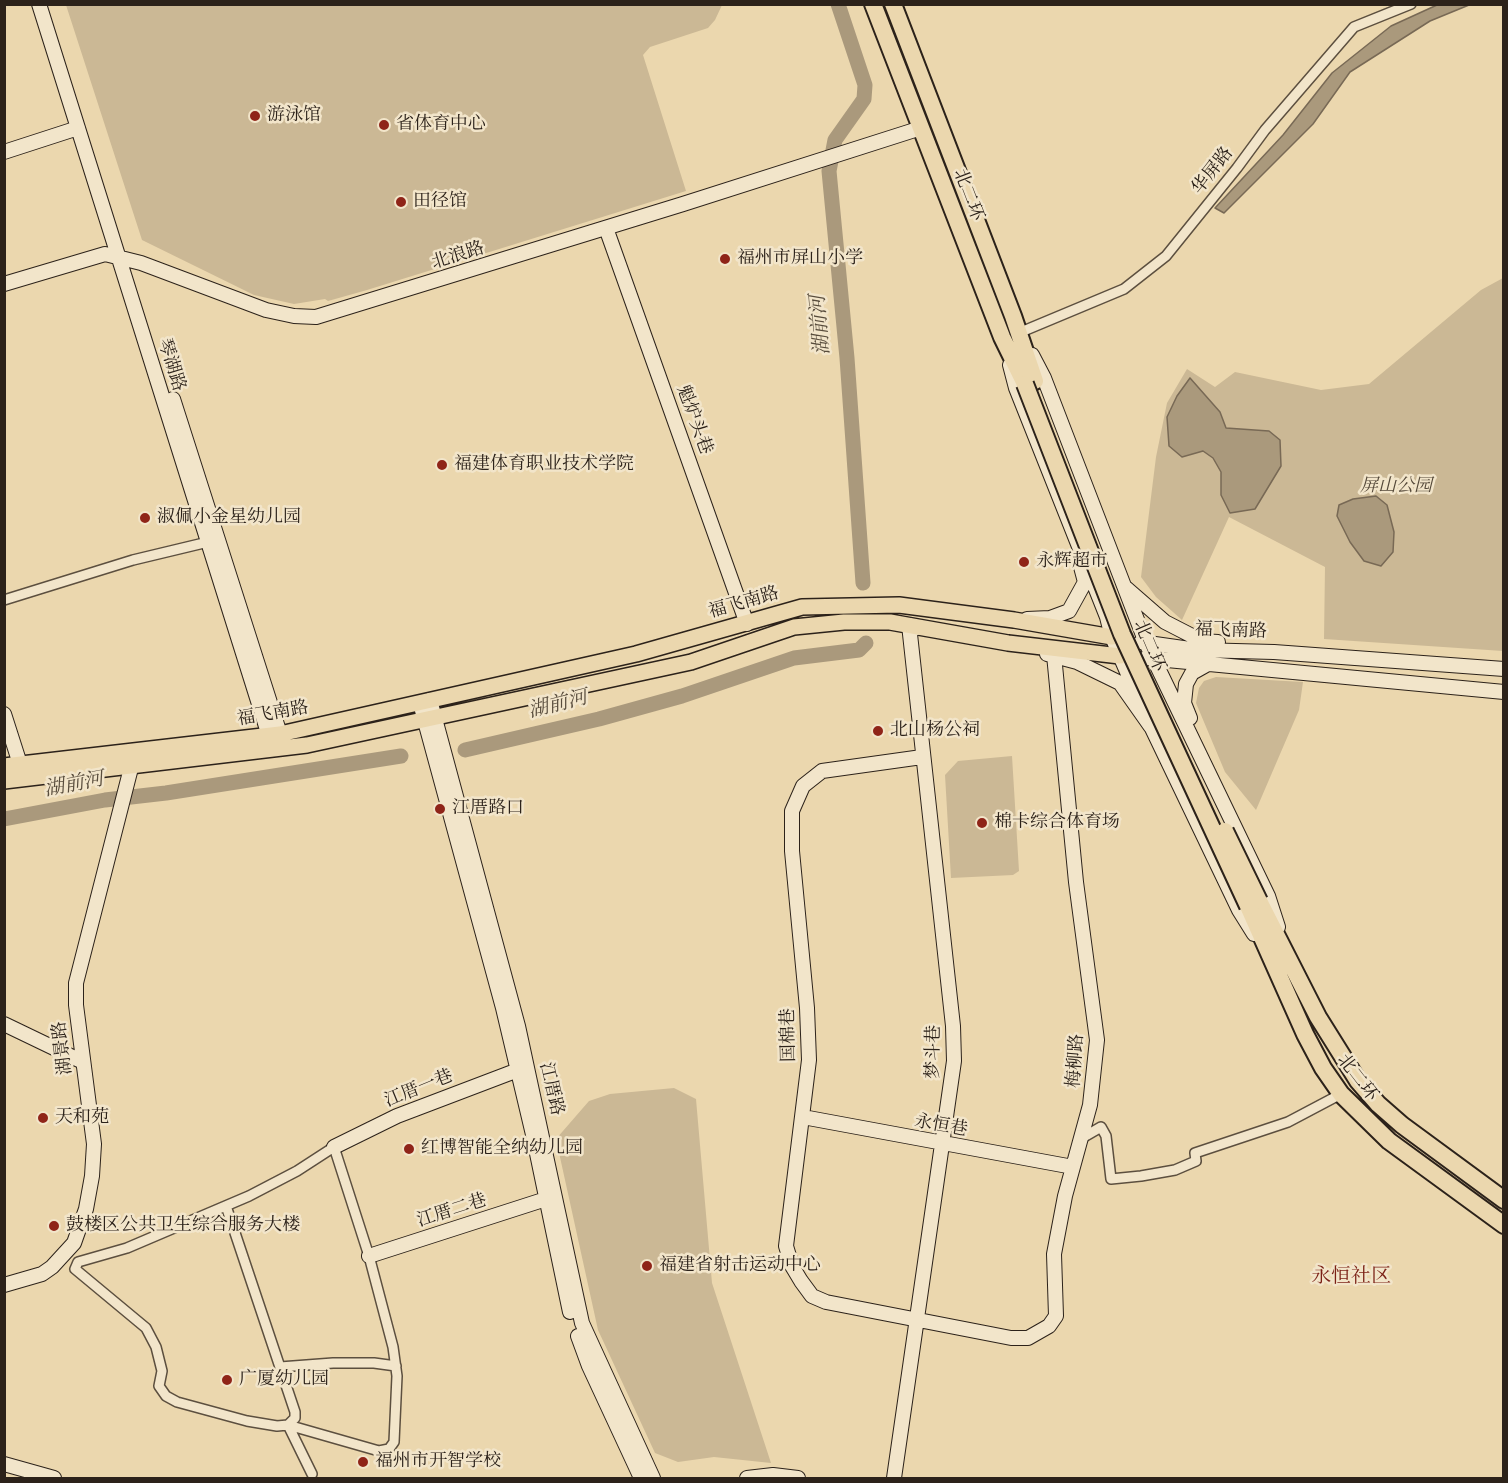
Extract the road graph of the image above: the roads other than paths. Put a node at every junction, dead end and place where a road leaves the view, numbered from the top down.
1 (39, 4) edge
2 (48, 4) edge
3 (873, 4) edge
4 (893, 4) edge
5 (1411, 4) edge
6 (78, 128) junction
7 (921, 128) junction
8 (4, 152) edge
9 (606, 228) junction
10 (123, 257) junction
11 (4, 284) edge
12 (1013, 316) junction
13 (1021, 332) junction
14 (1002, 337) junction
15 (1030, 383) junction
16 (1063, 505) junction
17 (1107, 541) junction
18 (208, 542) junction
19 (1080, 551) junction
20 (1122, 584) junction
21 (4, 600) edge
22 (1014, 620) junction
23 (747, 624) junction
24 (909, 625) junction
25 (1112, 637) junction
26 (1146, 643) junction
27 (1298, 654) junction
28 (1054, 655) junction
29 (1120, 656) joint
30 (1153, 659) junction
31 (1208, 664) junction
32 (1503, 669) edge
33 (1503, 692) edge
34 (425, 701) junction
35 (4, 714) edge
36 (429, 719) junction
37 (1151, 727) junction
38 (275, 735) junction
39 (1200, 756) junction
40 (922, 757) junction
41 (12, 765) edge
42 (131, 768) junction
43 (1173, 770) junction
44 (4, 781) edge
45 (1228, 813) junction
46 (1253, 903) junction
47 (1283, 943) junction
48 (1269, 957) junction
49 (4, 1024) edge
50 (83, 1062) junction
51 (518, 1070) junction
52 (1341, 1094) junction
53 (803, 1117) junction
54 (1082, 1138) junction
55 (943, 1144) junction
56 (334, 1147) junction
57 (1073, 1167) junction
58 (546, 1199) junction
59 (1503, 1200) edge
60 (226, 1206) junction
61 (1503, 1225) edge
62 (369, 1256) junction
63 (4, 1285) edge
64 (916, 1320) junction
65 (396, 1366) junction
66 (280, 1367) junction
67 (288, 1425) junction
68 (4, 1464) edge
69 (312, 1474) dead end
70 (54, 1479) edge
71 (641, 1479) edge
72 (653, 1479) edge
73 (747, 1479) edge
74 (798, 1479) edge
75 (894, 1479) edge

1 - 6 main road, 琴湖路
2 - 10 main road
3 - 7 highway, 北二环
4 - 12 highway, 北二环
5 - 13 street, 华屏路
6 - 8 main road
6 - 10 main road, 琴湖路
7 - 9 main road, 北浪路
7 - 14 highway, 北二环
9 - 10 main road, 北浪路
9 - 23 main road, 魁炉头巷
10 - 11 main road, 北浪路
10 - 18 main road, 琴湖路
10 - 38 main road
12 - 13 main road
12 - 15 highway, 北二环
13 - 17 main road
14 - 15 highway, 北二环
14 - 16 main road
15 - 46 highway, 北二环, bridge
16 - 19 main road
16 - 22 main road
17 - 19 main road
17 - 20 main road
18 - 21 street
18 - 38 main road, 琴湖路
19 - 25 main road
20 - 26 main road
20 - 27 main road
22 - 23 main road, 福飞南路
22 - 25 main road, 福飞南路
23 - 34 main road, 福飞南路
24 - 28 main road
24 - 29 main road, 福飞南路
24 - 36 main road, 福飞南路
24 - 40 main road, 梦斗巷
25 - 26 main road, 福飞南路
25 - 37 main road
26 - 27 main road, 福飞南路
26 - 30 main road
27 - 32 main road, 福飞南路
28 - 37 main road
28 - 54 main road, 梅柳路
29 - 30 main road, 福飞南路
30 - 31 main road, 福飞南路
30 - 39 main road
31 - 33 main road, 福飞南路
31 - 45 main road
34 - 36 main road, 江厝路
34 - 38 main road, 福飞南路
35 - 41 main road
36 - 42 main road, 福飞南路
36 - 51 main road, 江厝路
36 - 72 main road, 江厝路
37 - 43 main road
38 - 41 main road, 福飞南路
39 - 43 main road
39 - 45 main road
40 - 53 main road, 国棉巷
40 - 55 main road, 梦斗巷
42 - 44 main road, 福飞南路
42 - 50 main road, 湖景路
43 - 48 main road
45 - 47 main road
46 - 47 highway, 北二环
46 - 48 highway, 北二环
47 - 59 highway, 北二环
48 - 52 highway, 北二环
49 - 50 main road
50 - 63 main road, 湖景路
51 - 56 main road, 江厝一巷
51 - 58 main road, 江厝路
52 - 54 street
52 - 61 highway, 北二环
53 - 55 main road, 永恒巷
53 - 64 main road, 国棉巷
54 - 57 main road, 梅柳路
55 - 57 main road, 永恒巷
55 - 64 main road, 梦斗巷
56 - 60 street
56 - 62 street
57 - 64 main road, 梅柳路
58 - 62 main road, 江厝二巷
58 - 71 main road, 江厝路
60 - 66 street
60 - 67 street
62 - 65 street
64 - 75 main road, 梦斗巷
65 - 66 street
65 - 67 street
66 - 67 street
67 - 69 street
68 - 70 main road
73 - 74 main road

